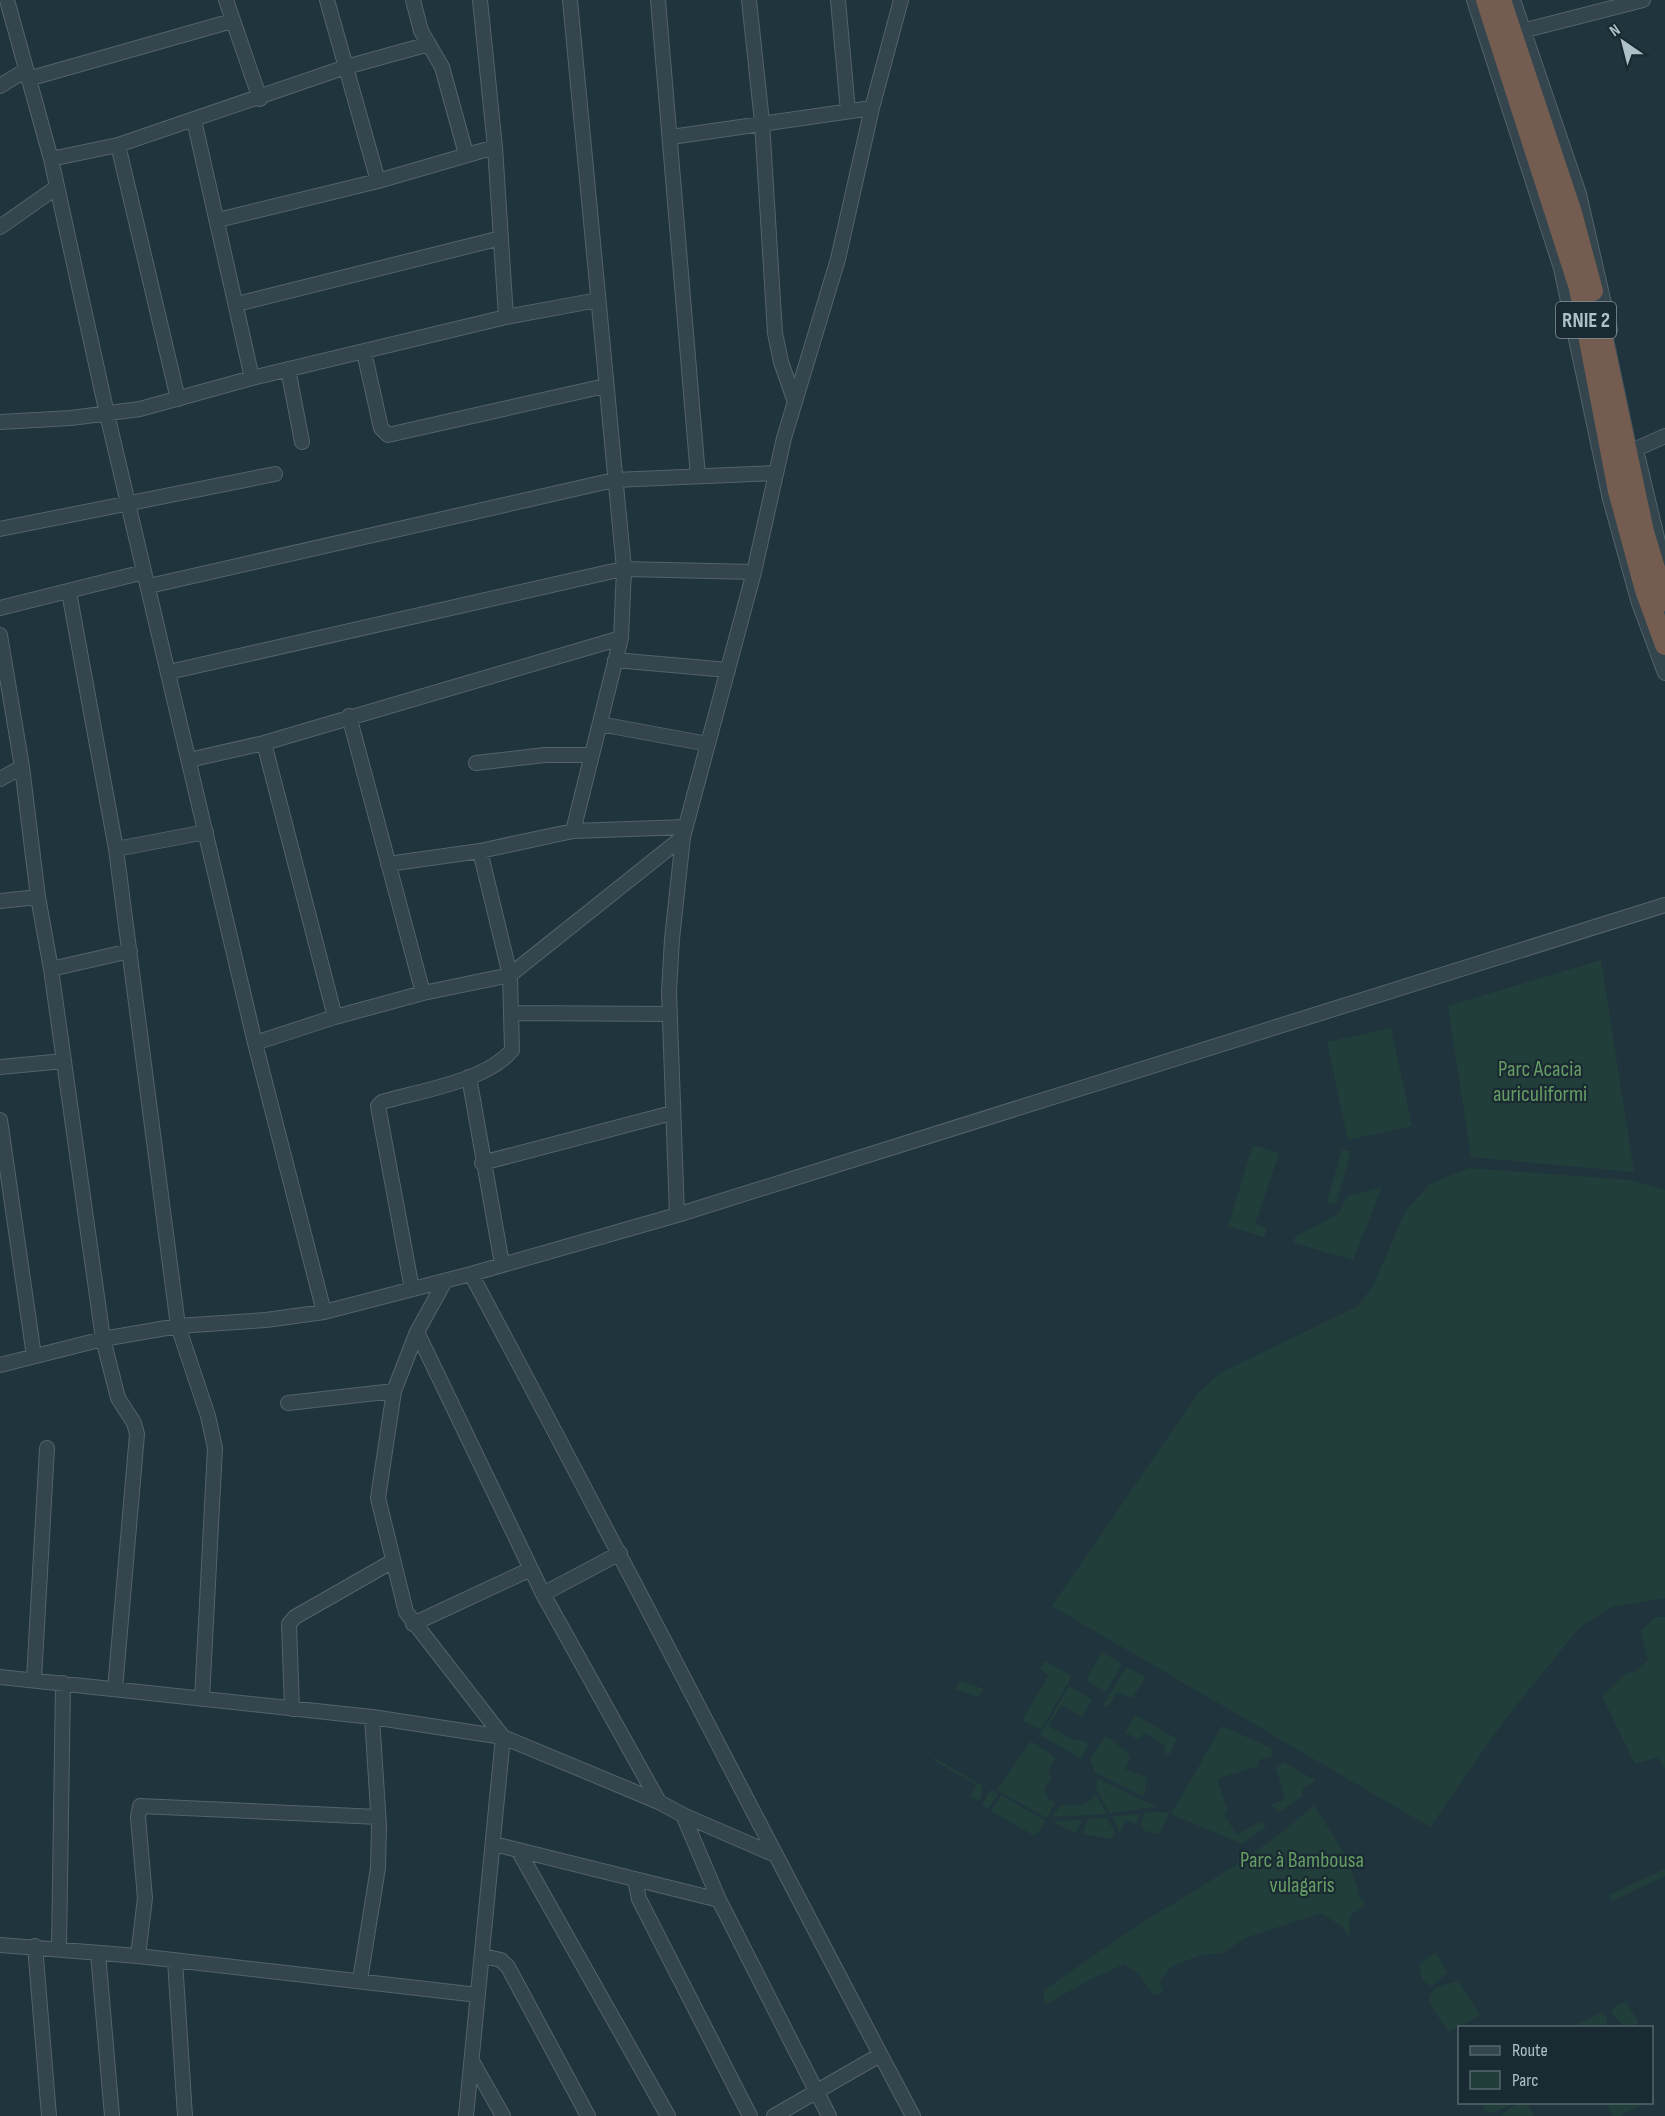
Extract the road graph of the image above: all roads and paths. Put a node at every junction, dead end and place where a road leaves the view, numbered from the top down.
1 (7, 0) edge
2 (226, 0) edge
3 (327, 0) edge
4 (413, 0) edge
5 (480, 0) edge
6 (570, 0) edge
7 (658, 0) edge
8 (749, 0) edge
9 (838, 0) edge
10 (901, 0) edge
11 (1474, 0) edge
12 (1486, 0) edge
13 (1502, 0) edge
14 (1513, 0) edge
15 (1644, 0) edge
16 (232, 21) junction
17 (1522, 32) junction
18 (429, 45) junction
19 (346, 67) junction
20 (27, 75) junction
21 (0, 86) edge
22 (260, 99) junction
23 (872, 108) junction
24 (848, 111) junction
25 (194, 120) junction
26 (762, 122) junction
27 (670, 136) junction
28 (118, 146) junction
29 (495, 147) junction
30 (466, 153) junction
31 (51, 159) junction
32 (378, 181) junction
33 (57, 187) junction
34 (218, 220) junction
35 (0, 227) edge
36 (501, 238) junction
37 (598, 300) junction
38 (237, 304) junction
39 (506, 317) junction
40 (364, 352) junction
41 (288, 369) junction
42 (252, 378) junction
43 (605, 386) junction
44 (178, 399) junction
45 (795, 402) junction
46 (107, 414) junction
47 (0, 422) edge
48 (1665, 436) edge
49 (302, 442) dead end
50 (1636, 449) junction
51 (776, 473) junction
52 (275, 474) dead end
53 (698, 476) junction
54 (614, 480) junction
55 (129, 504) junction
56 (0, 529) edge
57 (624, 569) junction
58 (144, 572) junction
59 (754, 572) junction
60 (1665, 572) edge
61 (149, 586) junction
62 (69, 592) junction
63 (1665, 600) edge
64 (0, 608) edge
65 (0, 635) edge
66 (621, 638) junction
67 (1665, 645) edge
68 (615, 660) junction
69 (728, 670) junction
70 (169, 672) junction
71 (1665, 673) edge
72 (4, 676) edge
73 (349, 716) junction
74 (600, 724) junction
75 (264, 743) junction
76 (708, 744) junction
77 (591, 755) junction
78 (189, 760) junction
79 (476, 763) dead end
80 (22, 767) junction
81 (0, 779) edge
82 (573, 831) junction
83 (206, 832) junction
84 (685, 832) junction
85 (117, 849) junction
86 (480, 851) junction
87 (388, 864) junction
88 (38, 897) junction
89 (0, 901) edge
90 (1665, 905) edge
91 (130, 951) junction
92 (51, 969) junction
93 (510, 975) junction
94 (423, 993) junction
95 (512, 1013) junction
96 (670, 1014) junction
97 (335, 1017) junction
98 (255, 1043) junction
99 (63, 1061) junction
100 (0, 1067) edge
101 (469, 1077) junction
102 (672, 1113) junction
103 (0, 1120) edge
104 (482, 1163) junction
105 (676, 1215) junction
106 (502, 1264) junction
107 (471, 1274) junction
108 (444, 1281) junction
109 (412, 1289) junction
110 (324, 1312) junction
111 (178, 1326) junction
112 (417, 1332) junction
113 (104, 1339) junction
114 (34, 1356) junction
115 (0, 1365) edge
116 (394, 1391) junction
117 (288, 1403) dead end
118 (47, 1448) dead end
119 (620, 1553) junction
120 (393, 1561) junction
121 (531, 1569) junction
122 (543, 1594) junction
123 (413, 1624) junction
124 (0, 1677) edge
125 (34, 1679) junction
126 (63, 1683) junction
127 (116, 1689) junction
128 (202, 1699) junction
129 (292, 1709) junction
130 (372, 1717) junction
131 (503, 1737) junction
132 (659, 1802) junction
133 (683, 1815) junction
134 (378, 1817) junction
135 (494, 1844) junction
136 (518, 1850) junction
137 (773, 1854) junction
138 (635, 1880) junction
139 (719, 1900) junction
140 (0, 1945) edge
141 (35, 1946) junction
142 (59, 1949) junction
143 (98, 1953) junction
144 (138, 1956) junction
145 (483, 1956) junction
146 (175, 1960) junction
147 (360, 1980) junction
148 (478, 1995) junction
149 (880, 2055) junction
150 (472, 2063) junction
151 (816, 2091) junction
152 (49, 2116) edge
153 (112, 2116) edge
154 (185, 2116) edge
155 (466, 2116) edge
156 (503, 2116) edge
157 (588, 2116) edge
158 (668, 2116) edge
159 (750, 2116) edge
160 (774, 2116) edge
161 (829, 2116) edge
162 (913, 2116) edge

1 - 20 street
2 - 16 street
3 - 19 street
4 - 18 street
5 - 29 street
6 - 37 street
7 - 27 street
8 - 26 street
9 - 24 street
10 - 23 street
11 - 71 street
12 - 67 highway, RNIE 2 / RNIE 2
13 - 63 highway, RNIE 2 / RNIE 2
14 - 17 street
15 - 17 street
16 - 20 street
16 - 22 street
17 - 50 street
18 - 19 street
18 - 30 street
19 - 22 street
19 - 32 street
20 - 21 street
20 - 31 street
22 - 25 street
23 - 24 street
23 - 45 street
24 - 26 street
25 - 28 street
25 - 34 street
26 - 27 street
26 - 45 street
27 - 53 street
28 - 31 street
28 - 44 street
29 - 30 street
29 - 36 street
30 - 32 street
31 - 33 street
32 - 34 street
33 - 35 street
33 - 46 street
34 - 38 street
36 - 38 street
36 - 39 street
37 - 39 street
37 - 43 street
38 - 42 street
39 - 40 street
40 - 41 street
40 - 43 street
41 - 42 street
41 - 49 street
42 - 44 street
43 - 54 street
44 - 46 street
45 - 51 street
46 - 47 street
46 - 55 street
48 - 50 street
50 - 60 street
51 - 53 street
51 - 59 street
52 - 55 street
53 - 54 street
54 - 57 street
54 - 61 street
55 - 56 street
55 - 58 street
57 - 59 street
57 - 66 street
57 - 70 street
58 - 61 street
58 - 62 street
59 - 69 street
61 - 70 street
62 - 64 street
62 - 85 street
65 - 72 street
66 - 68 street
66 - 73 street
68 - 69 street
68 - 74 street
69 - 76 street
70 - 78 street
72 - 80 street
73 - 75 street
73 - 87 street
74 - 76 street
74 - 77 street
75 - 78 street
75 - 97 street
76 - 84 street
77 - 79 street
77 - 82 street
78 - 83 street
80 - 81 street
80 - 88 street
82 - 84 street
82 - 86 street
83 - 85 street
83 - 98 street
84 - 93 street
84 - 96 street
85 - 91 street
86 - 87 street
86 - 93 street
87 - 94 street
88 - 89 street
88 - 92 street
90 - 105 street
91 - 92 street
91 - 111 street
92 - 99 street
93 - 94 street
93 - 95 street
94 - 97 street
95 - 96 street
95 - 101 street
96 - 102 street
97 - 98 street
98 - 110 street
99 - 100 street
99 - 113 street
101 - 104 street
101 - 109 street
102 - 104 street
102 - 105 street
103 - 114 street
104 - 106 street
105 - 106 street
106 - 107 street
107 - 108 street
107 - 119 street
108 - 109 street
108 - 112 street
109 - 110 street
110 - 111 street
111 - 113 street
111 - 128 street
112 - 116 street
112 - 121 street
113 - 114 street
113 - 127 street
114 - 115 street
116 - 117 street
116 - 120 street
118 - 125 street
119 - 122 street
119 - 137 street
120 - 123 street
120 - 129 street
121 - 122 street
121 - 123 street
122 - 132 street
123 - 131 street
124 - 125 street
125 - 126 street
126 - 127 street
126 - 142 street
127 - 128 street
128 - 129 street
129 - 130 street
130 - 131 street
130 - 134 street
131 - 132 street
131 - 135 street
132 - 133 street
133 - 137 street
133 - 139 street
134 - 144 street
134 - 147 street
135 - 136 street
135 - 145 street
136 - 138 street
136 - 158 street
137 - 149 street
138 - 139 street
138 - 159 street
139 - 151 street
140 - 141 street
141 - 142 street
141 - 152 street
142 - 143 street
143 - 144 street
143 - 153 street
144 - 146 street
145 - 148 street
145 - 157 street
146 - 147 street
146 - 154 street
147 - 148 street
148 - 150 street
149 - 151 street
149 - 162 street
150 - 155 street
150 - 156 street
151 - 160 street
151 - 161 street

